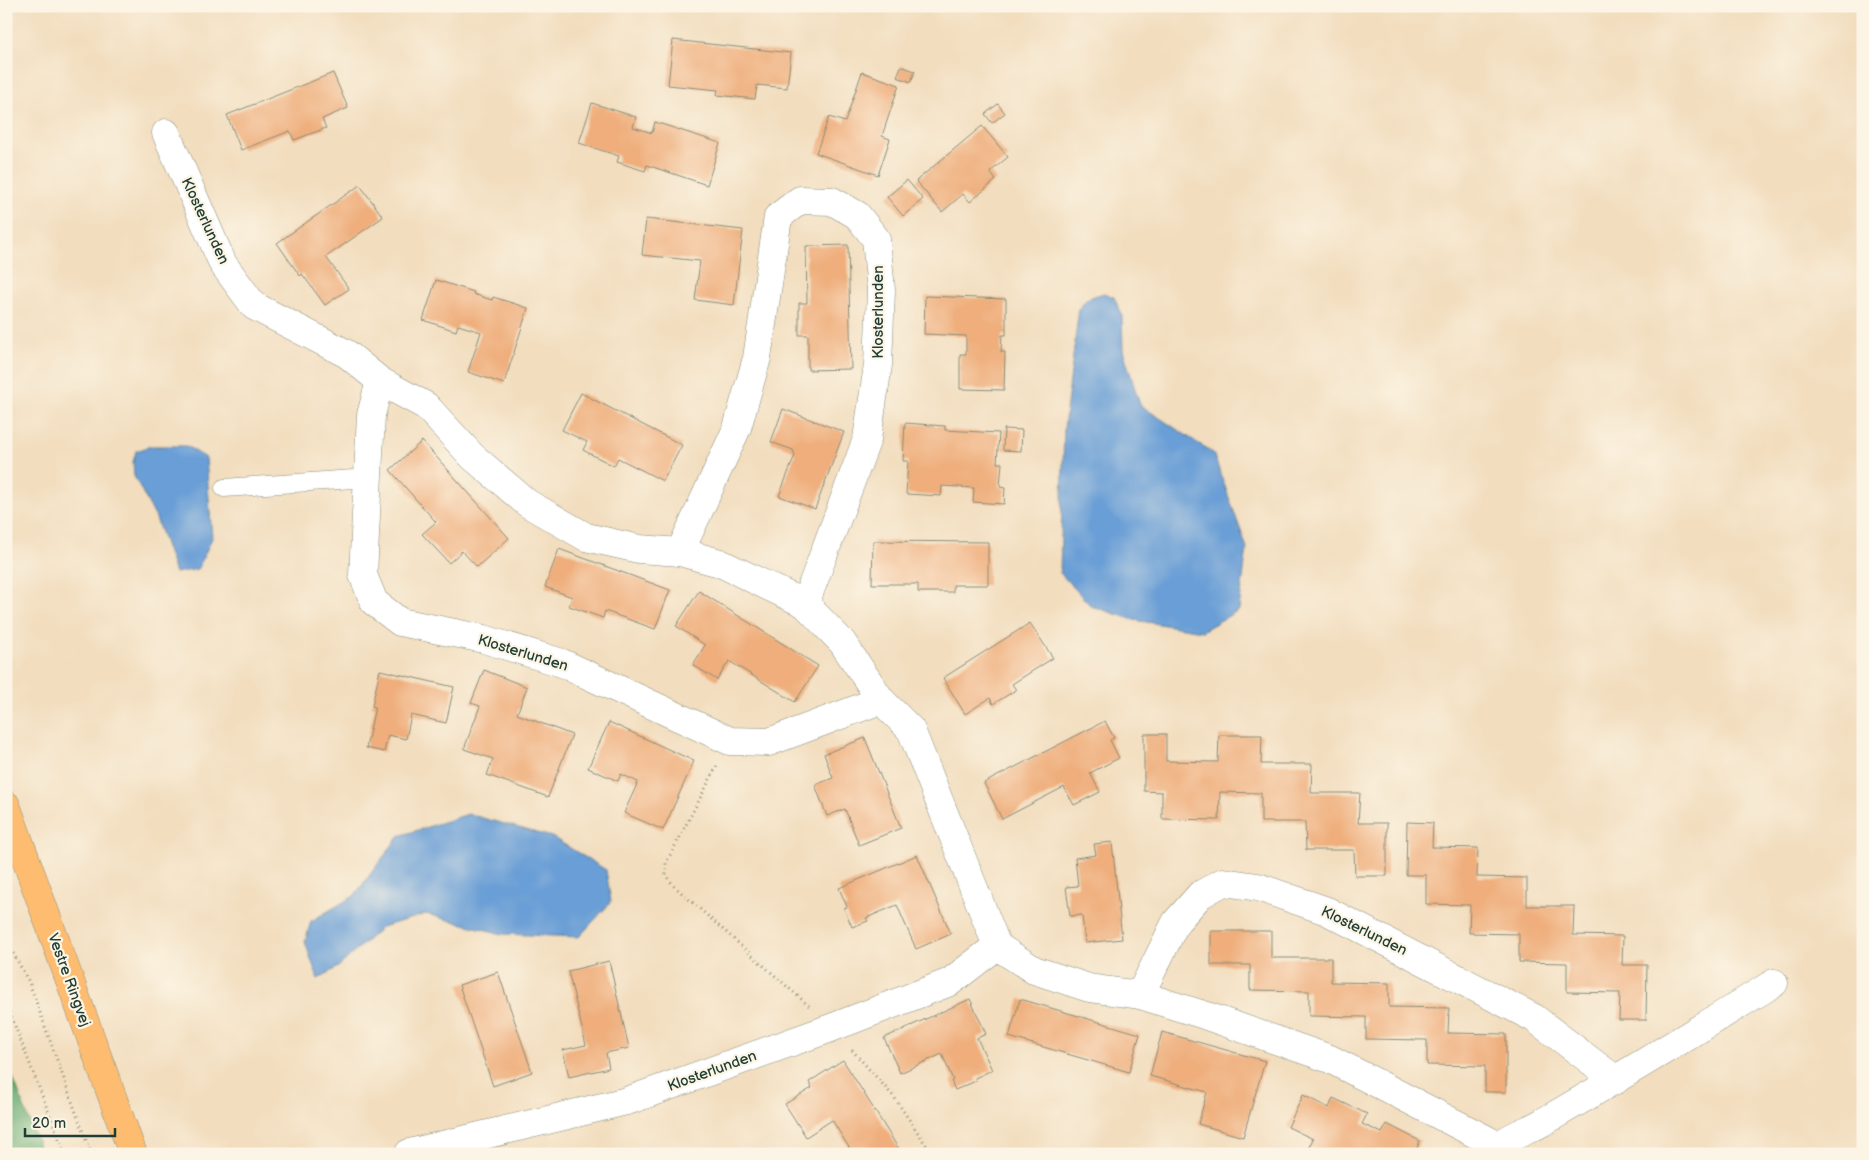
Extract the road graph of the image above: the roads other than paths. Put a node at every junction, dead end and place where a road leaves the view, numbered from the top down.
1 (166, 133) dead end
2 (380, 381) junction
3 (368, 478) junction
4 (224, 488) dead end
5 (680, 552) junction
6 (805, 604) junction
7 (881, 700) junction
8 (6, 805) edge
9 (997, 946) junction
10 (1774, 982) dead end
11 (1140, 996) junction
12 (1616, 1080) junction
13 (1495, 1149) edge
14 (409, 1153) edge
15 (133, 1154) edge

1 - 2 street, Klosterlunden
2 - 3 street, Klosterlunden
2 - 5 street, Klosterlunden
3 - 4 lane
3 - 7 street, Klosterlunden
5 - 6 street, Klosterlunden
5 - 6 street, Klosterlunden
6 - 7 street, Klosterlunden
7 - 9 street, Klosterlunden
8 - 15 main road, Vestre Ringvej
9 - 11 street
9 - 14 street, Klosterlunden
10 - 12 street
11 - 12 street, Klosterlunden
11 - 13 street
12 - 13 street

